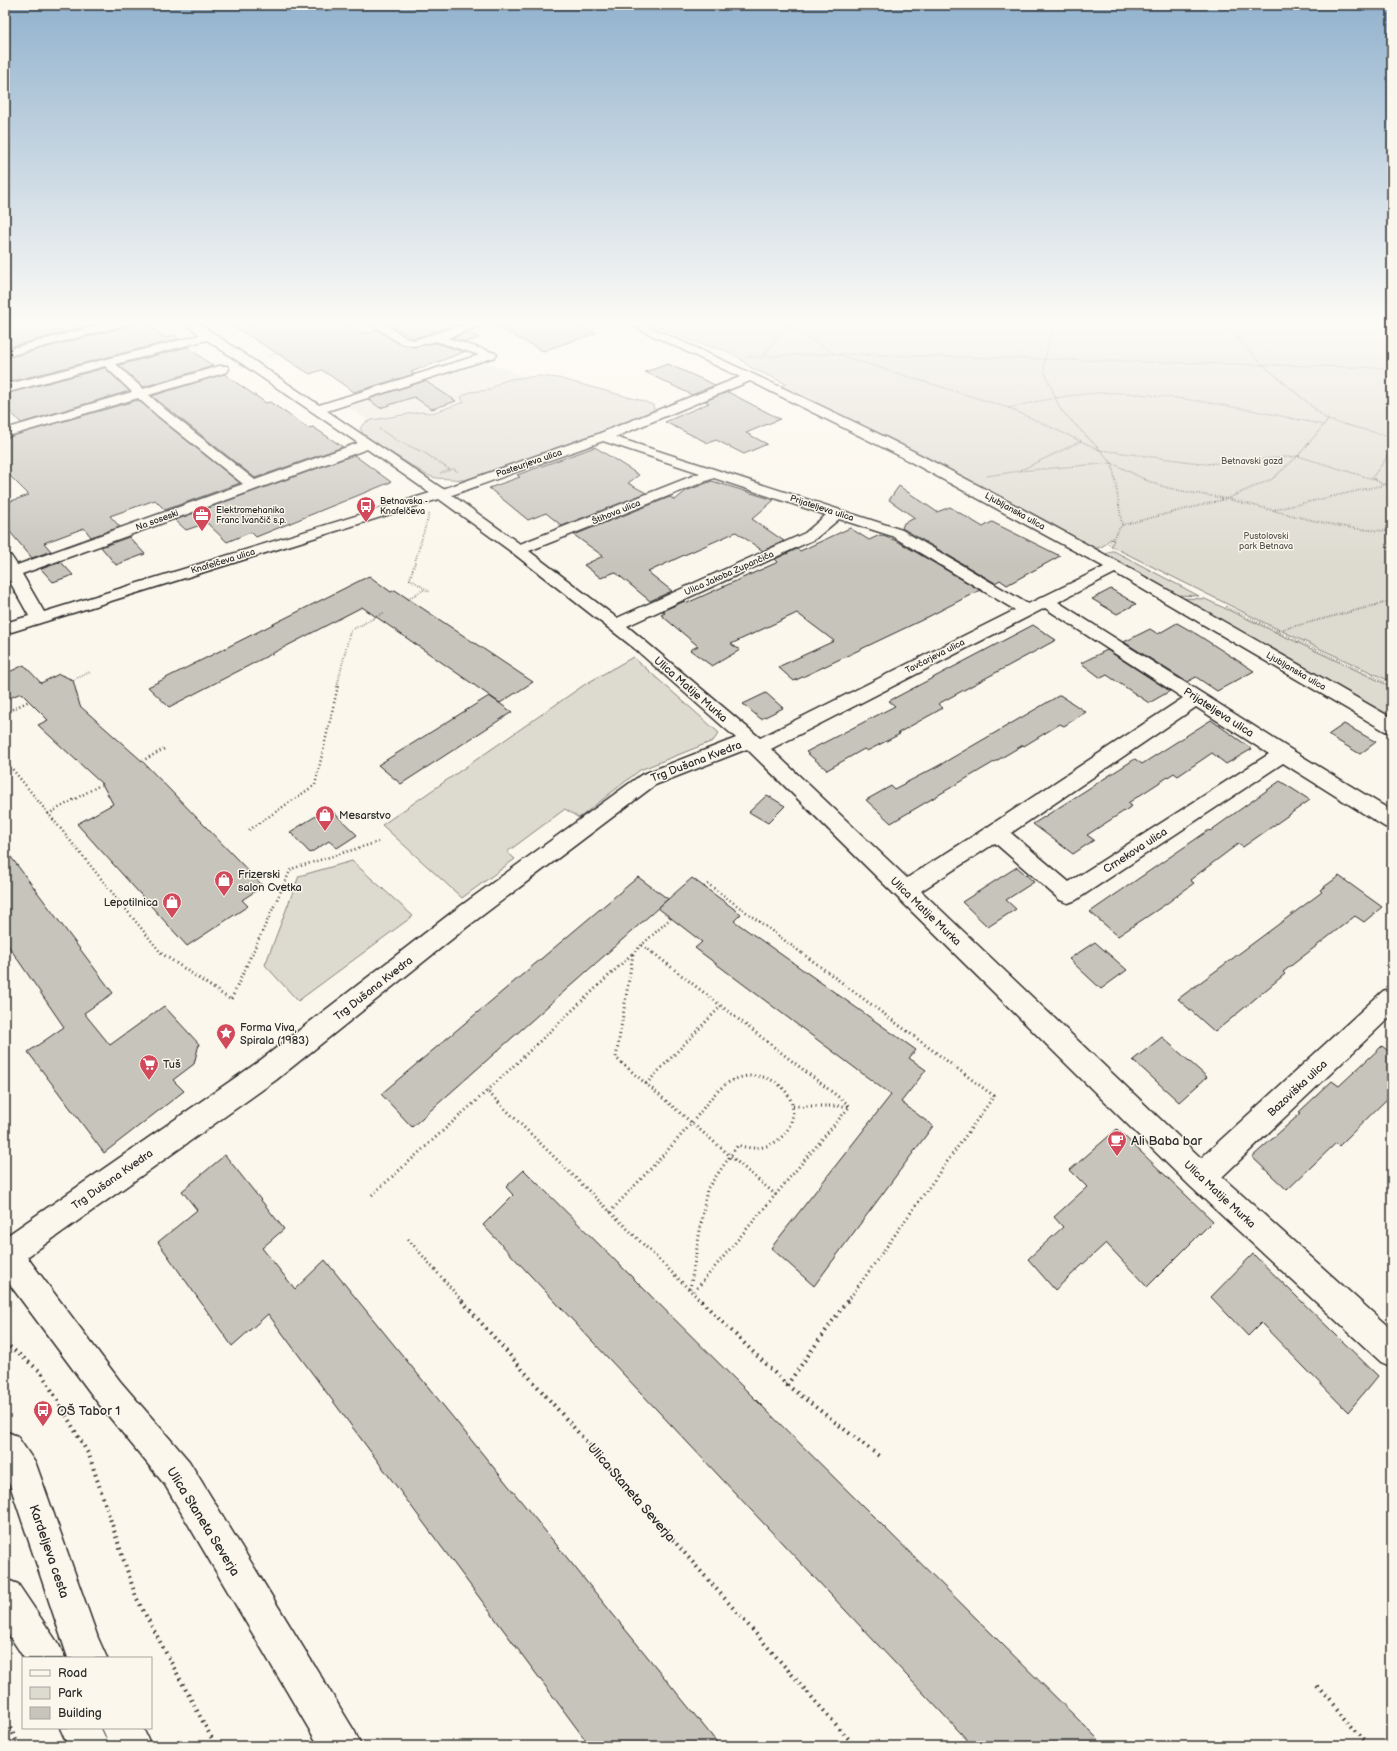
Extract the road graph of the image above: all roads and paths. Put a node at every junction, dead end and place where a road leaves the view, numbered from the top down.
1 (110, 402) edge
2 (150, 402) edge
3 (308, 402) edge
4 (342, 402) edge
5 (689, 402) edge
6 (800, 402) edge
7 (989, 402) edge
8 (1035, 402) edge
9 (1057, 402) edge
10 (1194, 402) edge
11 (1306, 402) edge
12 (1009, 408) junction
13 (319, 409) junction
14 (1328, 420) junction
15 (1324, 426) junction
16 (378, 429) dead end
17 (5, 433) edge
18 (603, 437) junction
19 (1392, 437) edge
20 (1081, 441) junction
21 (369, 444) junction
22 (1100, 450) junction
23 (1392, 450) edge
24 (1298, 456) junction
25 (1112, 463) junction
26 (450, 470) junction
27 (1019, 471) junction
28 (458, 472) dead end
29 (713, 473) junction
30 (438, 474) dead end
31 (984, 477) dead end
32 (1372, 478) junction
33 (1392, 483) edge
34 (1384, 484) junction
35 (253, 485) junction
36 (441, 494) junction
37 (1226, 499) junction
38 (1272, 510) junction
39 (426, 513) dead end
40 (837, 513) junction
41 (1122, 525) junction
42 (1392, 531) edge
43 (1113, 540) dead end
44 (518, 550) junction
45 (9, 566) edge
46 (1115, 567) junction
47 (425, 589) junction
48 (430, 592) dead end
49 (408, 599) dead end
50 (1392, 601) edge
51 (1046, 602) junction
52 (1220, 604) dead end
53 (1027, 610) junction
54 (384, 612) dead end
55 (39, 618) junction
56 (615, 625) junction
57 (5, 629) edge
58 (1275, 631) junction
59 (90, 672) dead end
60 (73, 680) dead end
61 (1392, 685) edge
62 (1196, 698) junction
63 (29, 701) dead end
64 (5, 713) edge
65 (1392, 726) edge
66 (753, 744) junction
67 (166, 748) dead end
68 (1283, 754) junction
69 (5, 760) edge
70 (142, 761) dead end
71 (102, 784) dead end
72 (48, 814) junction
73 (1392, 821) edge
74 (249, 830) dead end
75 (996, 832) junction
76 (378, 842) dead end
77 (704, 887) dead end
78 (905, 890) junction
79 (671, 918) dead end
80 (642, 945) junction
81 (633, 954) junction
82 (1392, 999) edge
83 (721, 1006) junction
84 (646, 1084) junction
85 (487, 1091) junction
86 (793, 1106) junction
87 (850, 1106) junction
88 (692, 1123) junction
89 (732, 1156) junction
90 (1202, 1177) junction
91 (372, 1195) dead end
92 (776, 1195) junction
93 (610, 1212) junction
94 (408, 1239) dead end
95 (5, 1253) edge
96 (690, 1289) junction
97 (693, 1293) junction
98 (5, 1343) edge
99 (1392, 1351) edge
100 (787, 1385) junction
101 (5, 1448) edge
102 (879, 1456) dead end
103 (5, 1597) edge
104 (45, 1657) edge
105 (87, 1657) edge
106 (1316, 1686) dead end
107 (5, 1717) edge
108 (80, 1729) edge
109 (122, 1729) edge
110 (19, 1746) edge
111 (89, 1746) edge
112 (131, 1746) edge
113 (216, 1746) edge
114 (341, 1746) edge
115 (855, 1746) edge
116 (1368, 1746) edge

1 - 17 street
2 - 35 street
3 - 13 street, Ulica Matije Murka
4 - 13 street
5 - 18 street, Pasteurjeva ulica
6 - 46 street, Ljubljanska ulica
7 - 12 path
8 - 12 path
9 - 22 path
10 - 15 path
11 - 14 path
12 - 20 path
13 - 21 street, Ulica Matije Murka
14 - 15 path
14 - 19 path
15 - 24 path
16 - 26 path
18 - 29 street, Prijateljeva ulica
18 - 36 street, Pasteurjeva ulica
20 - 22 path
20 - 27 path
21 - 35 street, Na soseski
21 - 36 street, Ulica Matije Murka
22 - 24 path
22 - 25 path
23 - 32 path
24 - 32 path
24 - 37 path
25 - 27 path
25 - 37 path
25 - 41 path
26 - 28 path
26 - 30 path
27 - 31 path
29 - 40 street, Prijateljeva ulica
29 - 44 street, Štihova ulica
32 - 34 path
33 - 34 path
34 - 38 path
35 - 45 street, Na soseski
36 - 44 street, Ulica Matije Murka
36 - 55 street, Knafelčeva ulica
37 - 38 path
37 - 41 path
38 - 42 path
39 - 47 path
40 - 53 street, Prijateljeva ulica
40 - 56 street, Ulica Jakoba Zupančiča
41 - 43 path
44 - 56 street, Ulica Matije Murka
45 - 55 street
46 - 51 street, Tavčarjeva ulica
46 - 65 street, Ljubljanska ulica
47 - 48 path
47 - 49 path
50 - 58 path
51 - 53 street, Tavčarjeva ulica
51 - 62 street, Prijateljeva ulica
52 - 58 path
53 - 66 street, Tavčarjeva ulica
54 - 74 path
55 - 57 street, Knafelčeva ulica
56 - 66 street, Ulica Matije Murka
58 - 61 path
59 - 60 path
62 - 68 street, Prijateljeva ulica
62 - 75 street
63 - 64 path
66 - 78 street, Ulica Matije Murka
66 - 95 street, Trg Dušana Kvedra
67 - 70 path
68 - 73 street, Prijateljeva ulica
68 - 75 street, Crnekova ulica
69 - 72 path
71 - 72 path
72 - 76 path
75 - 78 street
77 - 100 path
78 - 90 street, Ulica Matije Murka
79 - 80 path
80 - 81 path
80 - 83 path
81 - 84 path
81 - 85 path
82 - 90 street, Bazoviška ulica
83 - 84 path
83 - 87 path
84 - 88 path
85 - 91 path
85 - 93 path
86 - 87 path
86 - 88 path
86 - 89 path
87 - 92 path
88 - 89 path
88 - 93 path
89 - 92 path
89 - 96 path
90 - 99 street, Ulica Matije Murka
92 - 97 path
93 - 96 path
94 - 115 path, Ulica Staneta Severja
95 - 114 street, Ulica Staneta Severja
96 - 97 path
97 - 100 path
98 - 113 path
100 - 102 path
101 - 105 street, Kardeljeva cesta
103 - 104 street
106 - 116 path
107 - 110 path
108 - 111 street
109 - 112 street

